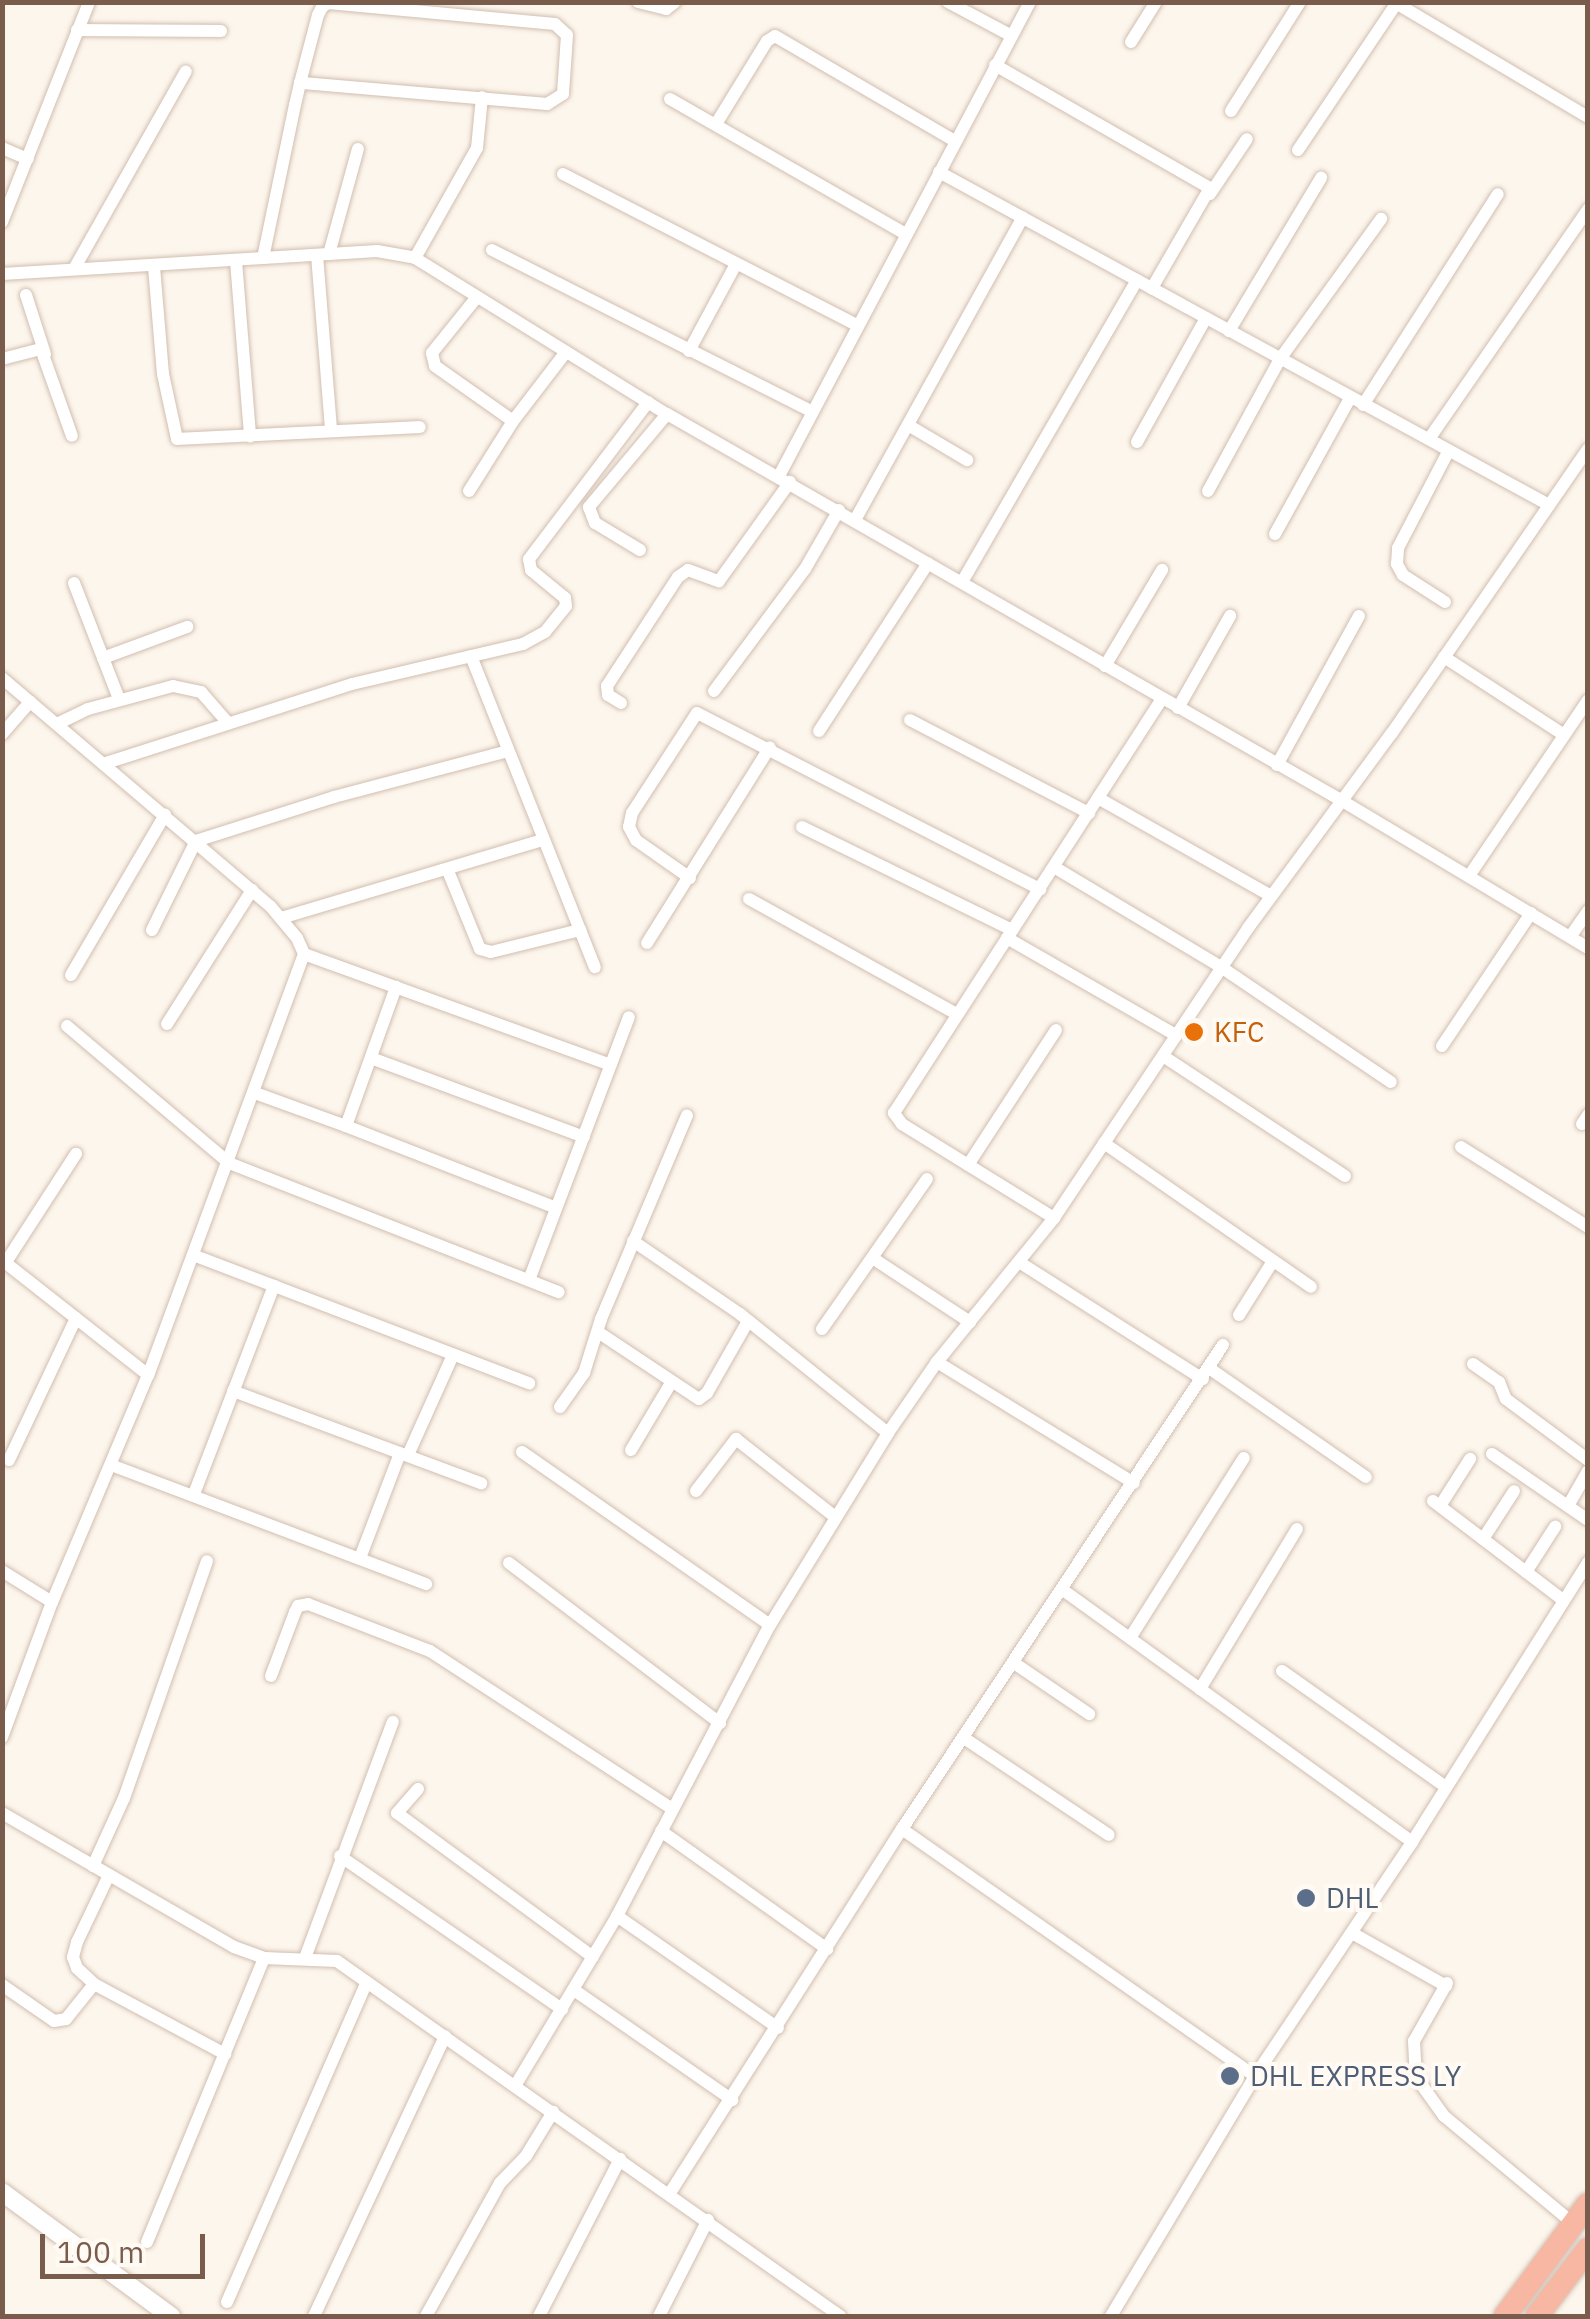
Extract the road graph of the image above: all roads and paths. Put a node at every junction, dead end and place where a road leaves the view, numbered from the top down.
1 (89, 2) edge
2 (638, 2) edge
3 (675, 2) edge
4 (948, 2) edge
5 (1030, 2) edge
6 (1156, 2) edge
7 (1300, 2) edge
8 (1395, 3) edge
9 (77, 30) junction
10 (221, 31) dead end
11 (1010, 35) junction
12 (1132, 42) dead end
13 (994, 65) junction
14 (186, 72) dead end
15 (300, 83) junction
16 (482, 97) junction
17 (670, 98) dead end
18 (1231, 111) dead end
19 (1588, 116) edge
20 (716, 124) junction
21 (1247, 138) dead end
22 (955, 141) junction
23 (2, 148) edge
24 (358, 149) dead end
25 (1298, 150) dead end
26 (28, 159) junction
27 (939, 172) junction
28 (563, 174) dead end
29 (1320, 178) dead end
30 (1498, 194) dead end
31 (1208, 196) junction
32 (1588, 210) edge
33 (1023, 217) junction
34 (1381, 219) dead end
35 (2, 222) edge
36 (904, 234) junction
37 (492, 250) dead end
38 (323, 255) junction
39 (263, 258) junction
40 (415, 258) junction
41 (236, 261) junction
42 (736, 264) junction
43 (154, 266) junction
44 (74, 269) junction
45 (2, 274) edge
46 (1137, 280) junction
47 (1152, 288) junction
48 (26, 295) dead end
49 (477, 297) junction
50 (1206, 318) junction
51 (857, 325) junction
52 (1229, 331) junction
53 (688, 351) junction
54 (566, 352) junction
55 (46, 356) junction
56 (2, 359) edge
57 (1280, 359) junction
58 (1357, 401) junction
59 (648, 402) junction
60 (811, 411) junction
61 (667, 414) junction
62 (513, 421) junction
63 (908, 424) junction
64 (420, 427) dead end
65 (331, 430) junction
66 (72, 436) dead end
67 (250, 436) junction
68 (1429, 440) junction
69 (1138, 442) dead end
70 (1588, 449) edge
71 (1449, 450) junction
72 (967, 460) dead end
73 (784, 479) junction
74 (469, 491) dead end
75 (1208, 491) dead end
76 (1549, 505) junction
77 (839, 510) junction
78 (855, 520) junction
79 (1274, 534) dead end
80 (640, 550) dead end
81 (928, 562) junction
82 (1162, 570) dead end
83 (962, 582) junction
84 (74, 583) dead end
85 (1445, 602) dead end
86 (1230, 616) dead end
87 (1359, 616) dead end
88 (187, 627) dead end
89 (471, 656) junction
90 (1444, 657) junction
91 (103, 658) junction
92 (1105, 666) junction
93 (2, 678) edge
94 (714, 691) dead end
95 (119, 699) junction
96 (1162, 699) junction
97 (1588, 700) edge
98 (30, 702) junction
99 (620, 703) dead end
100 (1178, 708) junction
101 (910, 720) dead end
102 (228, 723) junction
103 (58, 724) junction
104 (818, 731) dead end
105 (2, 734) edge
106 (1564, 735) junction
107 (770, 748) junction
108 (508, 751) junction
109 (106, 763) junction
110 (1278, 764) junction
111 (1098, 798) junction
112 (1339, 799) junction
113 (166, 814) junction
114 (1088, 814) junction
115 (802, 828) dead end
116 (543, 840) junction
117 (196, 841) junction
118 (1054, 867) junction
119 (448, 871) junction
120 (1469, 876) junction
121 (690, 878) junction
122 (1040, 889) junction
123 (252, 890) junction
124 (1272, 896) junction
125 (749, 899) dead end
126 (1588, 911) edge
127 (1531, 913) junction
128 (280, 918) junction
129 (152, 930) dead end
130 (580, 930) junction
131 (1009, 934) junction
132 (1570, 937) junction
133 (647, 943) dead end
134 (1588, 948) edge
135 (304, 954) junction
136 (596, 967) dead end
137 (1221, 967) junction
138 (71, 975) dead end
139 (396, 987) junction
140 (955, 1013) junction
141 (629, 1017) dead end
142 (167, 1024) dead end
143 (66, 1026) dead end
144 (1056, 1030) dead end
145 (1176, 1035) junction
146 (1442, 1046) dead end
147 (1162, 1056) junction
148 (370, 1058) junction
149 (611, 1065) junction
150 (1391, 1082) dead end
151 (256, 1093) junction
152 (687, 1115) dead end
153 (346, 1126) junction
154 (584, 1137) junction
155 (1104, 1143) junction
156 (1461, 1147) dead end
157 (76, 1154) dead end
158 (230, 1163) junction
159 (968, 1165) junction
160 (1345, 1176) dead end
161 (927, 1180) dead end
162 (556, 1208) junction
163 (1054, 1218) junction
164 (1588, 1228) edge
165 (634, 1241) junction
166 (193, 1255) junction
167 (874, 1259) junction
168 (4, 1261) edge
169 (1274, 1261) junction
170 (1019, 1262) junction
171 (529, 1280) junction
172 (274, 1286) junction
173 (1311, 1287) dead end
174 (560, 1292) dead end
175 (1239, 1316) dead end
176 (76, 1318) junction
177 (748, 1321) junction
178 (970, 1322) junction
179 (822, 1329) dead end
180 (598, 1332) junction
181 (1223, 1344) dead end
182 (453, 1355) junction
183 (937, 1362) junction
184 (1473, 1364) dead end
185 (1206, 1374) junction
186 (148, 1375) junction
187 (671, 1383) junction
188 (529, 1384) dead end
189 (233, 1391) junction
190 (560, 1408) dead end
191 (888, 1434) junction
192 (632, 1450) dead end
193 (522, 1452) dead end
194 (404, 1454) junction
195 (1492, 1454) dead end
196 (1244, 1458) dead end
197 (1470, 1459) dead end
198 (9, 1460) dead end
199 (1588, 1460) edge
200 (111, 1464) junction
201 (1588, 1470) edge
202 (1366, 1478) dead end
203 (482, 1483) dead end
204 (1134, 1483) junction
205 (1514, 1490) dead end
206 (696, 1491) dead end
207 (194, 1494) junction
208 (1568, 1506) junction
209 (834, 1516) junction
210 (1588, 1520) edge
211 (1555, 1527) dead end
212 (1296, 1529) dead end
213 (1483, 1539) junction
214 (360, 1558) junction
215 (207, 1560) dead end
216 (509, 1562) dead end
217 (1588, 1562) edge
218 (2, 1571) edge
219 (1526, 1572) junction
220 (426, 1584) dead end
221 (1063, 1590) junction
222 (1563, 1600) junction
223 (52, 1602) junction
224 (770, 1625) junction
225 (1130, 1638) junction
226 (1014, 1663) junction
227 (1282, 1671) dead end
228 (270, 1676) dead end
229 (1200, 1689) junction
230 (1089, 1714) dead end
231 (393, 1722) dead end
232 (720, 1723) junction
233 (2, 1737) edge
234 (964, 1738) junction
235 (1446, 1787) junction
236 (418, 1789) dead end
237 (672, 1810) junction
238 (2, 1813) edge
239 (902, 1829) junction
240 (660, 1831) junction
241 (1109, 1835) dead end
242 (1412, 1842) junction
243 (340, 1856) junction
244 (94, 1866) junction
245 (109, 1875) junction
246 (617, 1916) junction
247 (1352, 1933) junction
248 (827, 1949) junction
249 (594, 1957) junction
250 (264, 1958) junction
251 (305, 1958) junction
252 (367, 1982) junction
253 (94, 1984) junction
254 (2, 1985) edge
255 (574, 1990) junction
256 (562, 2009) junction
257 (778, 2028) junction
258 (445, 2036) junction
259 (225, 2054) junction
260 (1255, 2076) junction
261 (515, 2086) junction
262 (732, 2100) junction
263 (552, 2112) junction
264 (620, 2159) junction
265 (2, 2192) edge
266 (670, 2192) junction
267 (1580, 2214) edge
268 (708, 2220) junction
269 (148, 2242) dead end
270 (1588, 2249) edge
271 (227, 2302) dead end
272 (171, 2316) edge
273 (314, 2316) edge
274 (426, 2316) edge
275 (540, 2316) edge
276 (659, 2316) edge
277 (840, 2316) edge
278 (1111, 2316) edge
279 (1504, 2316) edge
280 (1536, 2316) edge

1 - 9 street
2 - 3 street
4 - 11 street
5 - 11 street
6 - 12 street
7 - 18 street
8 - 19 street
8 - 25 street
9 - 10 street
9 - 26 street
11 - 13 street
13 - 22 street
13 - 31 street
14 - 44 street
15 - 16 street
15 - 16 street
15 - 39 street
16 - 40 street
17 - 20 street
20 - 22 street
20 - 36 street
21 - 31 street
22 - 27 street
23 - 26 street
24 - 38 street
26 - 35 street
27 - 33 street
27 - 36 street
28 - 42 street
29 - 52 street
30 - 58 street
31 - 47 street
32 - 68 street
33 - 46 street
33 - 63 street
34 - 57 street
36 - 51 street
37 - 53 street
38 - 39 street
38 - 40 street
38 - 65 street
39 - 41 street
40 - 49 street
41 - 43 street
41 - 67 street
42 - 51 street
42 - 53 street
43 - 44 street
43 - 67 street
44 - 45 street
46 - 47 street
46 - 83 street
47 - 50 street
48 - 55 street
49 - 54 street
49 - 62 street
50 - 52 street
50 - 69 street
51 - 60 street
52 - 57 street
53 - 60 street
54 - 59 street
54 - 62 street
55 - 56 street
55 - 66 street
57 - 58 street
57 - 75 street
58 - 68 street
58 - 79 street
59 - 61 street
59 - 89 street
60 - 73 street
61 - 73 street
61 - 80 street
62 - 74 street
63 - 72 street
63 - 78 street
64 - 65 street
65 - 67 street
68 - 71 street
70 - 76 street
71 - 76 street
71 - 85 street
73 - 77 street
73 - 99 street
76 - 90 street
77 - 78 street
77 - 94 street
78 - 81 street
81 - 83 street
81 - 104 street
82 - 92 street
83 - 92 street
84 - 91 street
86 - 100 street
87 - 110 street
88 - 91 street
89 - 102 street
89 - 108 street
90 - 106 street
90 - 112 street
91 - 95 street
92 - 96 street
93 - 98 street
95 - 102 street
95 - 103 street
96 - 100 street
96 - 111 street
97 - 106 street
98 - 103 street
98 - 105 street
100 - 110 street
101 - 114 street
102 - 109 street
103 - 109 street
106 - 120 street
107 - 121 street
107 - 121 street
107 - 122 street
108 - 116 street
108 - 117 street
109 - 113 street
110 - 112 street
111 - 114 street
111 - 124 street
112 - 120 street
112 - 124 street
113 - 117 street
113 - 138 street
114 - 118 street
115 - 131 street
116 - 119 street
116 - 130 street
117 - 123 street
117 - 129 street
118 - 122 street
118 - 137 street
119 - 128 street
119 - 130 street
120 - 127 street
121 - 133 street
122 - 131 street
123 - 128 street
123 - 142 street
124 - 137 street
125 - 140 street
126 - 132 street
127 - 132 street
127 - 146 street
128 - 135 street
130 - 136 street
131 - 140 street
131 - 145 street
132 - 134 street
135 - 139 street
135 - 151 street
137 - 145 street
137 - 150 street
139 - 148 street
139 - 149 street
140 - 159 street
141 - 149 street
143 - 158 street
144 - 159 street
145 - 147 street
147 - 155 street
147 - 160 street
148 - 153 street
148 - 154 street
149 - 154 street
151 - 153 street
151 - 158 street
152 - 165 street
153 - 162 street
154 - 162 street
155 - 163 street
155 - 169 street
156 - 164 street
157 - 168 street
158 - 166 street
158 - 171 street
159 - 163 street
161 - 167 street
162 - 171 street
163 - 170 street
165 - 177 street
165 - 180 street
166 - 172 street
166 - 186 street
167 - 178 street
167 - 179 street
168 - 176 street
169 - 173 street
169 - 175 street
170 - 178 street
170 - 185 street
171 - 174 street
172 - 182 street
172 - 189 street
176 - 186 street
176 - 198 street
177 - 187 street
177 - 191 street
178 - 183 street
180 - 187 street
180 - 190 street
181 - 185 street
182 - 188 street
182 - 194 street
183 - 191 street
183 - 204 street
184 - 199 street
185 - 202 street
185 - 204 street
186 - 200 street
187 - 192 street
189 - 194 street
189 - 207 street
191 - 209 street
193 - 224 street
194 - 203 street
194 - 214 street
195 - 208 street
196 - 225 street
197 - 213 street
200 - 207 street
200 - 223 street
201 - 208 street
204 - 221 street
205 - 213 street
206 - 209 street
207 - 214 street
208 - 210 street
209 - 224 street
211 - 219 street
212 - 229 street
213 - 219 street
214 - 220 street
215 - 244 street
216 - 232 street
217 - 222 street
218 - 223 street
219 - 222 street
221 - 225 street
221 - 226 street
222 - 235 street
223 - 233 street
224 - 232 street
225 - 229 street
226 - 230 street
226 - 234 street
227 - 235 street
228 - 237 street
229 - 242 street
231 - 243 street
232 - 237 street
234 - 239 street
234 - 241 street
235 - 242 street
236 - 249 street
237 - 240 street
238 - 244 street
239 - 248 street
239 - 260 street
240 - 246 street
240 - 248 street
242 - 247 street
243 - 251 street
243 - 256 street
244 - 245 street
245 - 250 street
245 - 253 street
246 - 249 street
246 - 257 street
247 - 260 street
247 - 267 street
248 - 257 street
249 - 255 street
250 - 251 street
250 - 259 street
251 - 252 street
252 - 258 street
252 - 271 street
253 - 254 street
253 - 259 street
255 - 256 street
255 - 262 street
256 - 261 street
257 - 262 street
258 - 261 street
258 - 273 street
259 - 269 street
260 - 278 street
261 - 263 street
262 - 266 street
263 - 264 street
263 - 274 street
264 - 266 street
264 - 275 street
265 - 272 street
266 - 268 street
267 - 279 highway
268 - 276 street
268 - 277 street
270 - 280 highway

